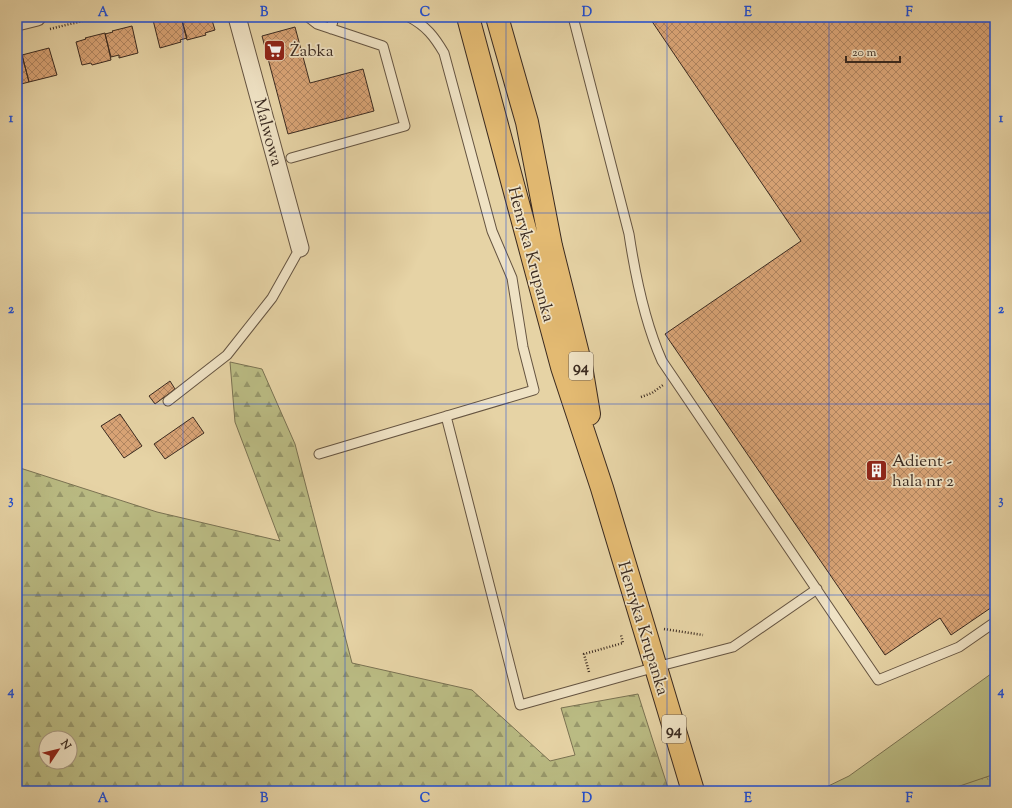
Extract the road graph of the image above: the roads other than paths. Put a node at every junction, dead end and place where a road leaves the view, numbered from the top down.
1 (37, 17) edge
2 (237, 17) edge
3 (308, 17) edge
4 (334, 17) edge
5 (409, 17) edge
6 (468, 17) edge
7 (498, 17) edge
8 (573, 17) edge
9 (17, 22) edge
10 (331, 29) junction
11 (291, 158) dead end
12 (300, 248) joint
13 (168, 401) dead end
14 (446, 416) junction
15 (319, 454) dead end
16 (602, 488) junction
17 (817, 589) junction
18 (995, 622) edge
19 (656, 667) junction
20 (693, 791) edge

1 - 9 street
2 - 12 street, Malwowa
3 - 10 lane
4 - 10 lane
5 - 14 lane
6 - 16 main road, Henryka Krupanka / 94
7 - 16 main road, Henryka Krupanka / 94
8 - 17 lane
10 - 11 lane
12 - 13 lane
14 - 15 lane
14 - 19 lane
16 - 19 main road, Henryka Krupanka / 94
17 - 18 lane
17 - 19 lane
19 - 20 main road, Henryka Krupanka / 94

